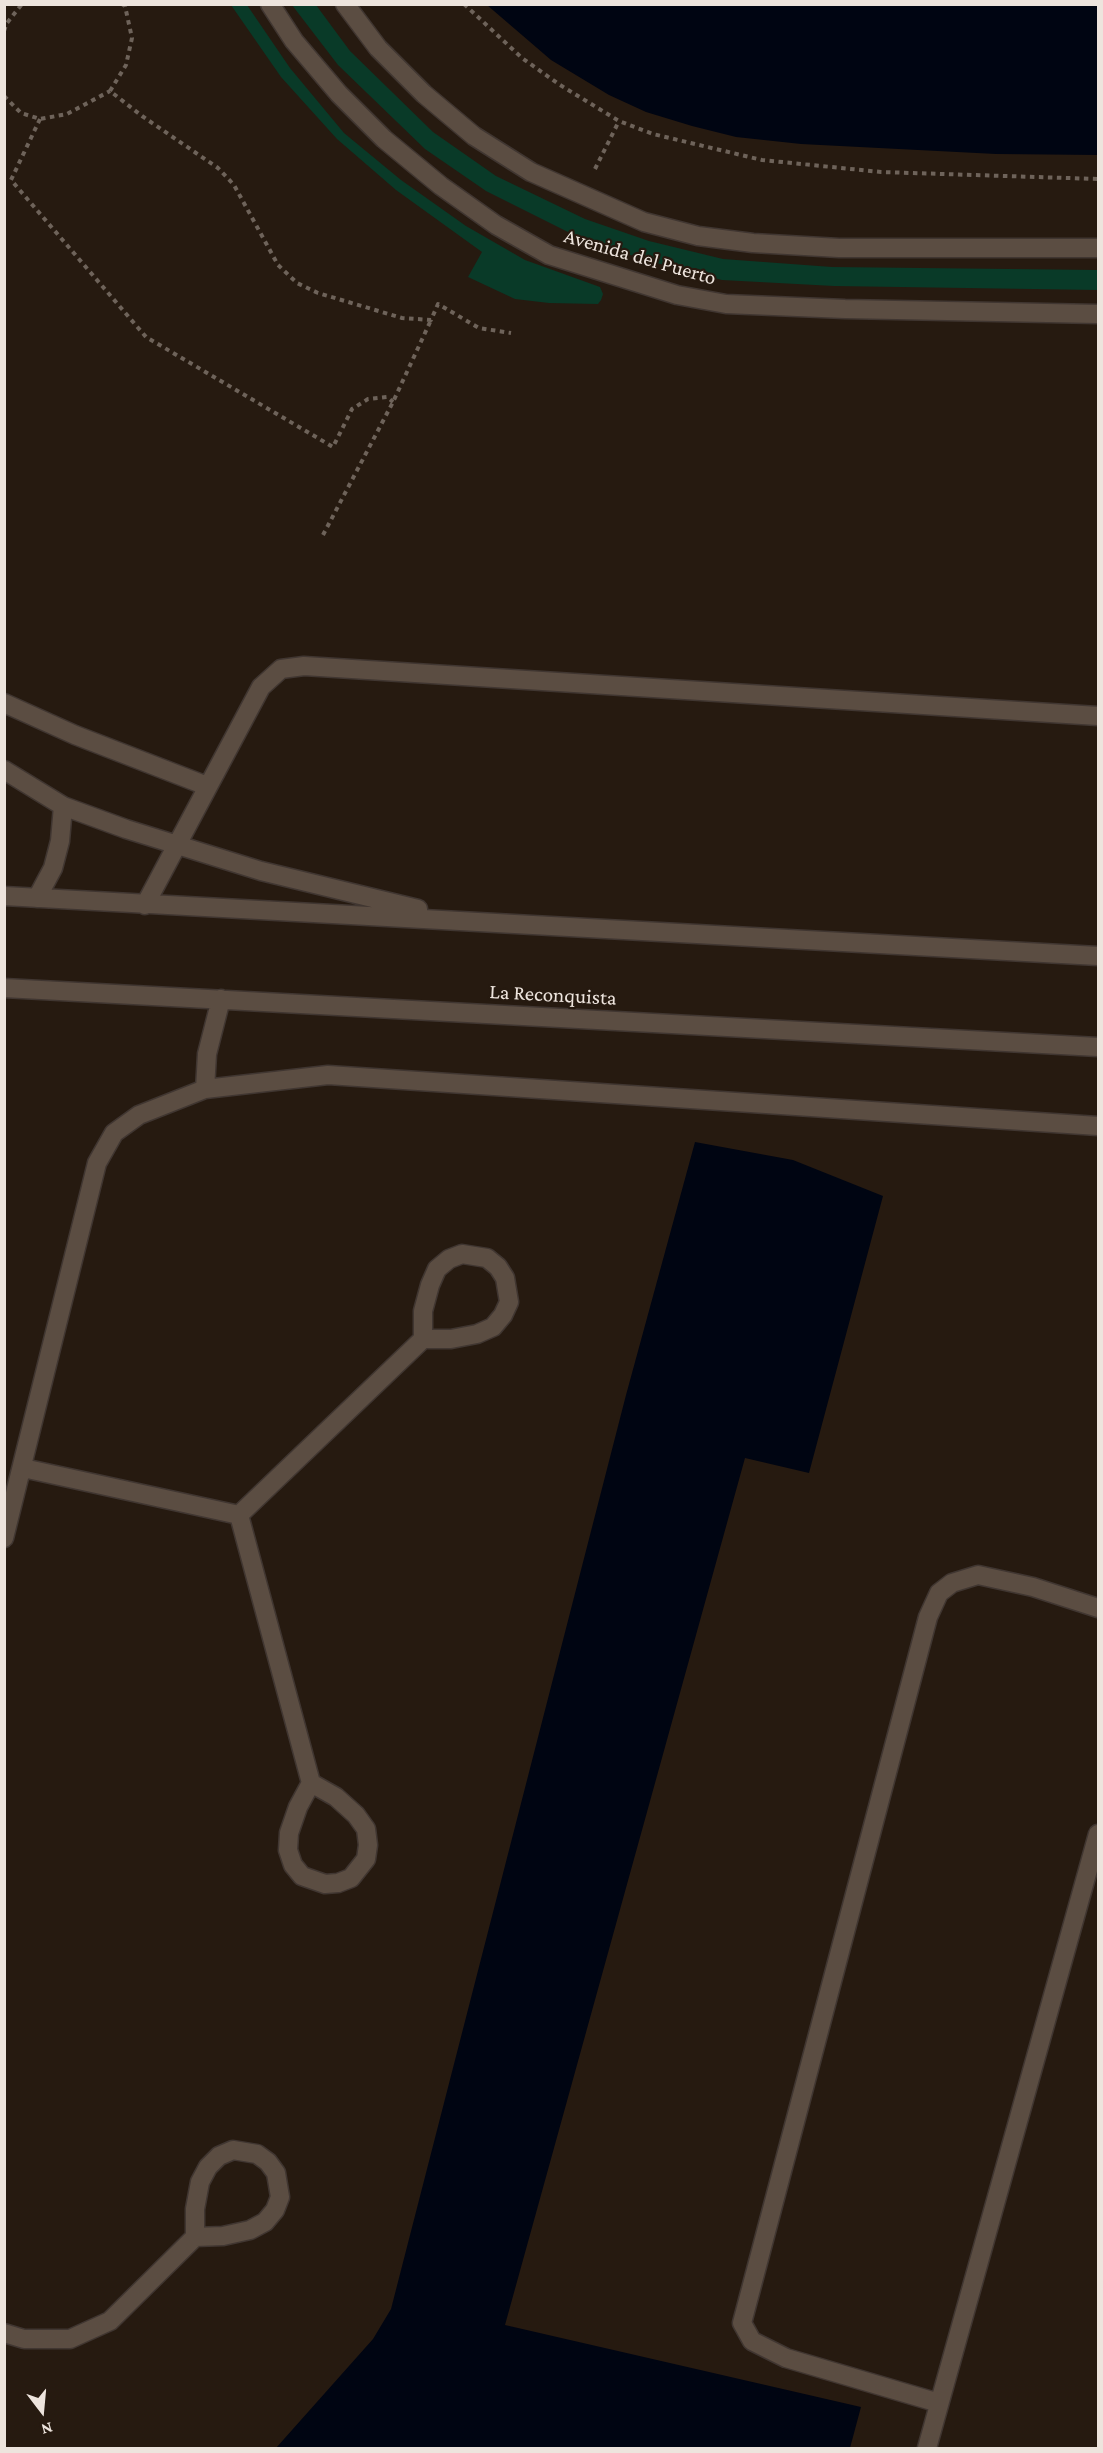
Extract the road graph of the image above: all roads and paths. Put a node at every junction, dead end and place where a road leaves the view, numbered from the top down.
1 (22, 4) edge
2 (122, 4) edge
3 (270, 4) edge
4 (345, 4) edge
5 (464, 4) edge
6 (4, 31) edge
7 (110, 91) junction
8 (4, 96) edge
9 (40, 119) junction
10 (619, 121) junction
11 (1098, 178) edge
12 (581, 196) junction
13 (1098, 248) edge
14 (1098, 314) edge
15 (431, 320) junction
16 (511, 333) dead end
17 (393, 402) junction
18 (323, 535) dead end
19 (4, 703) edge
20 (1098, 716) edge
21 (4, 770) edge
22 (207, 786) junction
23 (63, 806) junction
24 (178, 845) junction
25 (4, 896) edge
26 (37, 898) junction
27 (145, 905) junction
28 (464, 920) junction
29 (1098, 957) edge
30 (4, 988) edge
31 (221, 999) junction
32 (1098, 1047) edge
33 (205, 1089) junction
34 (1098, 1126) edge
35 (423, 1340) junction
36 (23, 1468) junction
37 (239, 1515) junction
38 (4, 1538) edge
39 (1098, 1608) edge
40 (311, 1783) junction
41 (1098, 1834) edge
42 (195, 2237) junction
43 (4, 2333) edge
44 (939, 2403) junction
45 (927, 2448) edge

1 - 6 path
2 - 7 path
3 - 14 street, Avenida del Puerto
4 - 12 street, Avenida del Puerto
5 - 10 path
7 - 9 path
7 - 15 path
8 - 9 path
9 - 17 path
10 - 11 path
10 - 12 path
12 - 13 street, Avenida del Puerto
15 - 16 path
15 - 17 path
17 - 18 path
19 - 22 street
20 - 22 street
21 - 23 street
22 - 24 street
23 - 24 street
23 - 26 street
24 - 27 street
24 - 28 street
25 - 26 street
26 - 27 street
27 - 28 street
28 - 29 street
30 - 31 street, La Reconquista
31 - 32 street, La Reconquista
31 - 33 street
33 - 34 street
33 - 36 street
35 - 35 street
35 - 37 street
36 - 37 street
36 - 38 street
37 - 40 street
39 - 44 street
40 - 40 street
41 - 44 street
42 - 42 street
42 - 43 street
44 - 45 street

